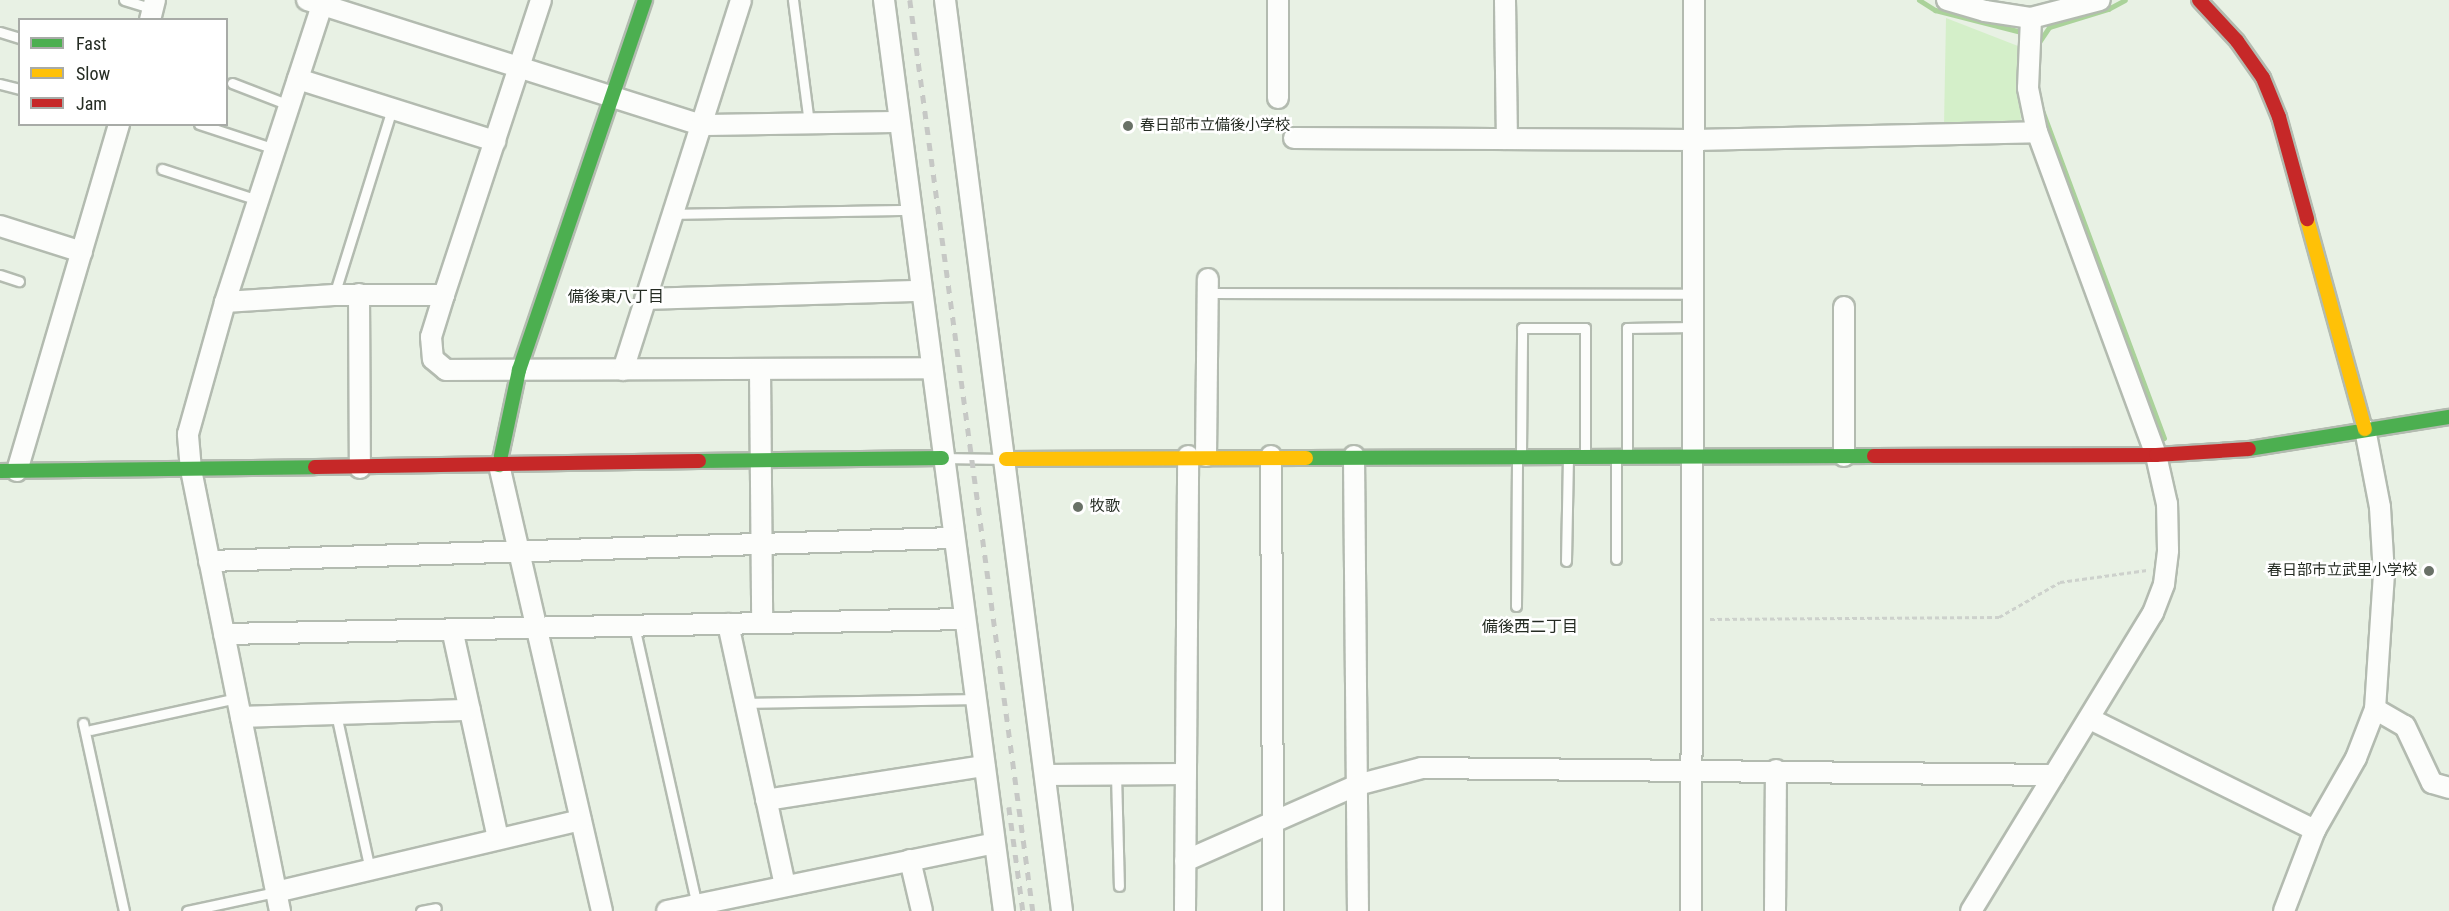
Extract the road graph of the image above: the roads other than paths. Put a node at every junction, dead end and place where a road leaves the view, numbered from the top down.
1 (124, 0) edge
2 (541, 0) edge
3 (645, 0) edge
4 (741, 0) edge
5 (793, 0) edge
6 (884, 0) edge
7 (945, 0) edge
8 (1278, 0) edge
9 (1505, 0) edge
10 (1694, 0) edge
11 (1947, 0) edge
12 (2100, 0) edge
13 (2199, 0) edge
14 (318, 2) edge
15 (152, 10) edge
16 (2031, 18) junction
17 (0, 32) edge
18 (18, 37) edge
19 (520, 66) junction
20 (298, 79) junction
21 (232, 83) dead end
22 (0, 84) edge
23 (18, 88) edge
24 (614, 97) junction
25 (1278, 98) dead end
26 (290, 105) junction
27 (392, 109) junction
28 (899, 122) junction
29 (809, 124) junction
30 (701, 125) junction
31 (118, 126) edge
32 (206, 126) edge
33 (2037, 132) junction
34 (1294, 138) dead end
35 (1507, 139) junction
36 (1695, 140) junction
37 (495, 141) junction
38 (275, 148) junction
39 (162, 169) dead end
40 (258, 200) junction
41 (910, 210) junction
42 (672, 214) junction
43 (0, 226) edge
44 (82, 252) junction
45 (0, 275) edge
46 (19, 281) dead end
47 (1208, 286) joint
48 (921, 291) junction
49 (359, 294) junction
50 (1695, 294) junction
51 (334, 295) junction
52 (444, 295) junction
53 (645, 299) junction
54 (225, 302) junction
55 (1844, 307) dead end
56 (1695, 327) junction
57 (930, 368) junction
58 (760, 369) junction
59 (519, 370) junction
60 (623, 370) junction
61 (2449, 417) edge
62 (2365, 429) junction
63 (2156, 455) junction
64 (1197, 456) junction
65 (1270, 456) junction
66 (1354, 456) junction
67 (1844, 456) junction
68 (1519, 457) junction
69 (1568, 457) junction
70 (1586, 457) junction
71 (1622, 457) junction
72 (942, 458) junction
73 (1695, 458) junction
74 (1006, 459) junction
75 (762, 461) junction
76 (499, 465) junction
77 (360, 468) junction
78 (191, 470) junction
79 (9, 471) edge
80 (953, 538) junction
81 (762, 544) junction
82 (520, 551) junction
83 (1616, 560) dead end
84 (209, 561) junction
85 (1566, 561) dead end
86 (1516, 606) dead end
87 (964, 619) junction
88 (762, 623) junction
89 (728, 624) junction
90 (634, 626) junction
91 (537, 627) junction
92 (452, 629) junction
93 (224, 633) junction
94 (237, 698) junction
95 (975, 699) junction
96 (745, 703) junction
97 (2375, 709) junction
98 (470, 710) junction
99 (336, 713) junction
100 (241, 717) junction
101 (2090, 719) junction
102 (984, 766) junction
103 (1776, 770) junction
104 (1692, 771) junction
105 (1116, 774) junction
106 (1186, 774) junction
107 (2054, 774) junction
108 (1045, 775) junction
109 (1357, 785) junction
110 (2449, 788) edge
111 (766, 800) junction
112 (581, 820) junction
113 (1274, 822) junction
114 (2315, 830) junction
115 (498, 839) junction
116 (994, 843) junction
117 (910, 860) junction
118 (1185, 861) junction
119 (370, 870) junction
120 (785, 886) junction
121 (1119, 886) dead end
122 (278, 901) edge
123 (697, 905) junction
124 (436, 908) dead end
125 (124, 911) edge
126 (187, 911) edge
127 (421, 911) edge
128 (602, 911) edge
129 (667, 911) edge
130 (922, 911) edge
131 (1004, 911) edge
132 (1062, 911) edge
133 (1185, 911) edge
134 (1273, 911) edge
135 (1358, 911) edge
136 (1690, 911) edge
137 (1775, 911) edge
138 (1971, 911) edge
139 (2284, 911) edge

1 - 15 lane
2 - 19 street
3 - 24 street
4 - 30 street
5 - 29 lane
6 - 28 street
7 - 74 street
8 - 25 street
9 - 35 street
10 - 36 street
11 - 16 street
12 - 16 street
13 - 62 street
14 - 19 street
14 - 20 street
16 - 33 street
17 - 18 lane
19 - 24 street
19 - 37 street
20 - 26 street
20 - 27 street
21 - 26 lane
22 - 23 lane
24 - 30 street
24 - 59 street
26 - 38 street
27 - 37 street
27 - 51 lane
28 - 29 street
28 - 41 street
29 - 30 street
30 - 42 street
31 - 44 street
32 - 38 lane
33 - 36 street
33 - 63 street
34 - 35 street
35 - 36 street
36 - 50 street
37 - 52 street
38 - 40 street
39 - 40 lane
40 - 54 street
41 - 42 lane
41 - 48 street
42 - 53 street
43 - 44 street
44 - 79 street
45 - 46 lane
47 - 50 lane
47 - 64 street
48 - 53 street
48 - 57 street
49 - 51 street
49 - 52 street
49 - 77 street
50 - 56 street
51 - 54 street
52 - 59 street
53 - 60 street
54 - 78 street
55 - 67 street
56 - 71 lane
56 - 73 street
57 - 58 street
57 - 72 street
58 - 60 street
58 - 75 street
59 - 60 street
59 - 76 street
61 - 62 street
62 - 63 street
62 - 97 street
63 - 67 street
63 - 101 street
64 - 65 street
64 - 74 street
64 - 106 street
65 - 66 street
65 - 113 street
66 - 68 street
66 - 109 street
67 - 73 street
68 - 69 street
68 - 70 lane
68 - 86 lane
69 - 70 street
69 - 85 lane
70 - 71 street
71 - 73 street
71 - 83 lane
72 - 74 lane
72 - 75 street
72 - 80 street
73 - 104 street
74 - 108 street
75 - 76 street
75 - 81 street
76 - 77 street
76 - 82 street
77 - 78 street
78 - 79 street
78 - 84 street
80 - 81 street
80 - 87 street
81 - 82 street
81 - 88 street
82 - 84 street
82 - 91 street
84 - 93 street
87 - 88 street
87 - 95 street
88 - 89 street
89 - 90 street
89 - 96 street
90 - 91 street
90 - 123 lane
91 - 92 street
91 - 112 street
92 - 93 street
92 - 98 street
93 - 94 street
94 - 100 street
94 - 125 lane
95 - 96 lane
95 - 102 street
96 - 111 street
97 - 110 street
97 - 114 street
98 - 99 street
98 - 115 street
99 - 100 street
99 - 119 lane
100 - 122 street
101 - 107 street
101 - 114 street
102 - 111 street
102 - 116 street
103 - 104 street
103 - 107 street
103 - 137 street
104 - 109 street
104 - 136 street
105 - 106 street
105 - 108 street
105 - 121 lane
106 - 118 street
107 - 138 street
108 - 132 street
109 - 113 street
109 - 135 street
111 - 120 street
112 - 115 street
112 - 128 street
113 - 118 street
113 - 134 street
114 - 139 street
115 - 119 street
116 - 117 street
116 - 131 street
117 - 120 street
117 - 130 street
118 - 133 street
119 - 122 street
120 - 123 street
122 - 126 lane
123 - 129 street
124 - 127 lane

